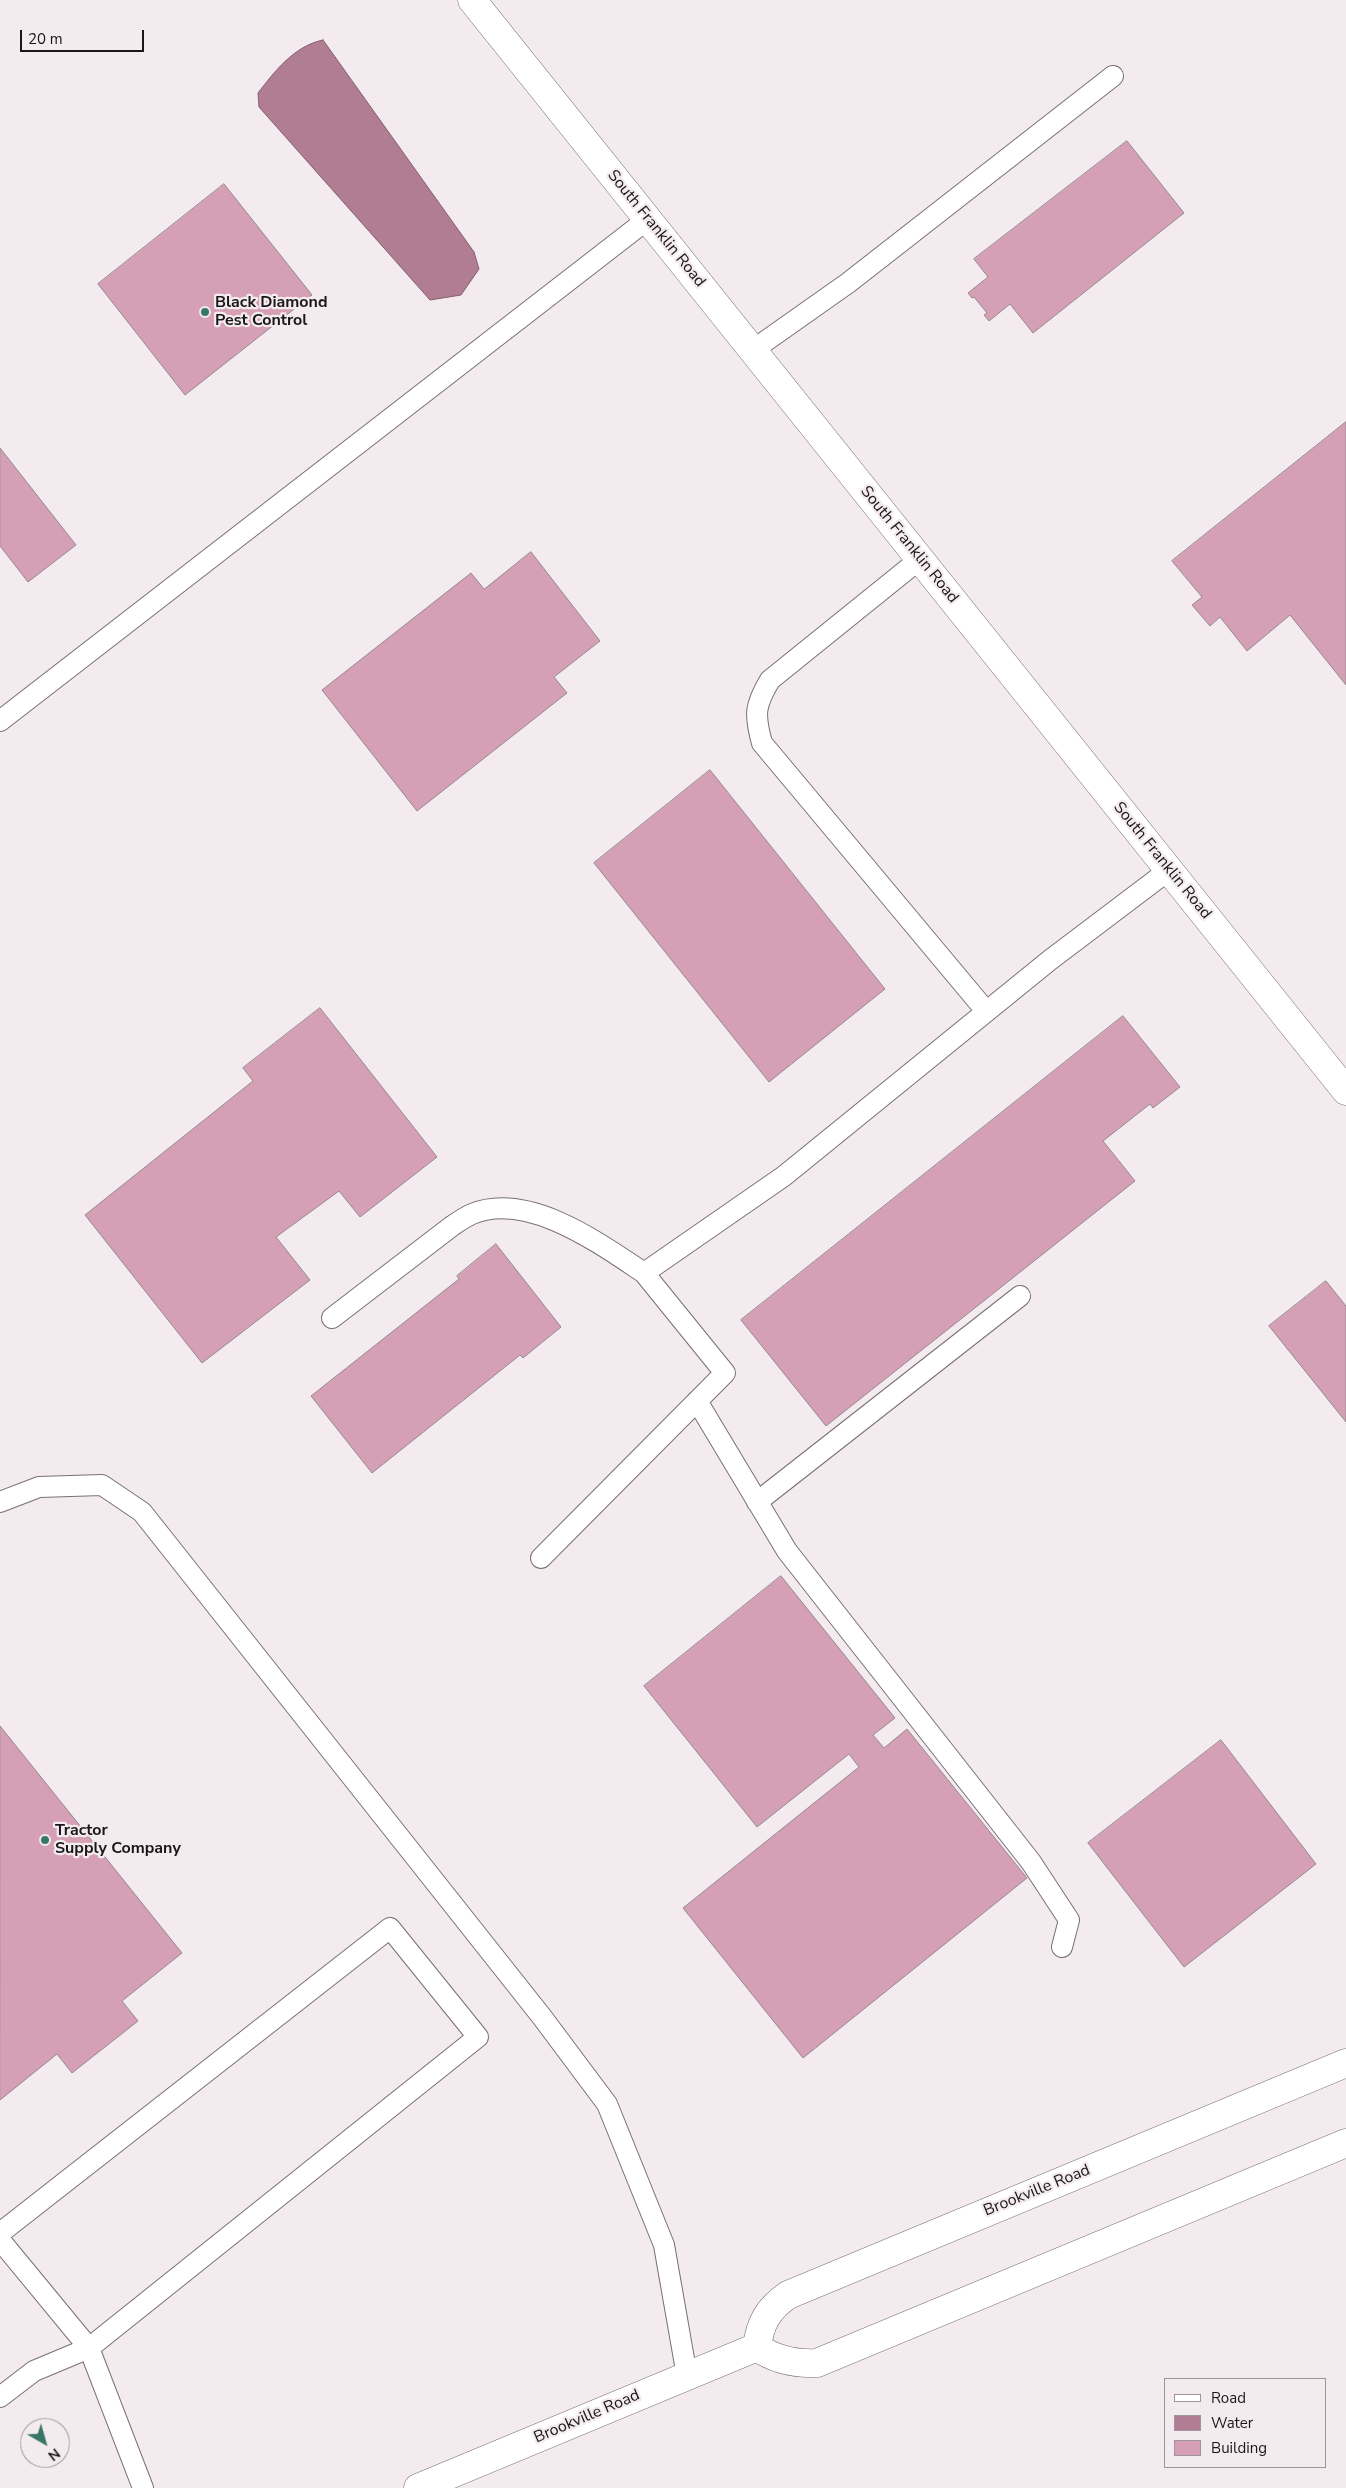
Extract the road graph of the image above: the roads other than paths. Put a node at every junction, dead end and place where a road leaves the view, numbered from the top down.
1 (472, 0) edge
2 (1113, 76) dead end
3 (648, 219) junction
4 (753, 350) junction
5 (920, 559) junction
6 (0, 721) edge
7 (1169, 870) junction
8 (986, 1011) junction
9 (1346, 1091) edge
10 (644, 1273) junction
11 (1020, 1296) dead end
12 (332, 1318) dead end
13 (697, 1401) junction
14 (0, 1502) edge
15 (758, 1502) junction
16 (541, 1558) dead end
17 (1062, 1947) dead end
18 (1346, 2063) edge
19 (1346, 2143) edge
20 (0, 2233) edge
21 (0, 2240) edge
22 (757, 2347) junction
23 (89, 2348) junction
24 (687, 2376) junction
25 (0, 2397) edge
26 (143, 2488) edge
27 (418, 2488) edge

1 - 3 main road, South Franklin Road
2 - 4 lane
3 - 4 main road, South Franklin Road
3 - 6 lane
4 - 5 main road, South Franklin Road
5 - 7 main road, South Franklin Road
5 - 8 lane
7 - 8 lane
7 - 9 main road, South Franklin Road
8 - 10 lane
10 - 12 lane
10 - 13 lane
11 - 15 lane
13 - 15 lane
13 - 16 lane
14 - 24 lane
15 - 17 lane
18 - 22 main road, Brookville Road
19 - 22 main road
20 - 23 lane
21 - 23 lane
22 - 24 main road, Brookville Road
23 - 25 lane
23 - 26 lane
24 - 27 main road, Brookville Road

